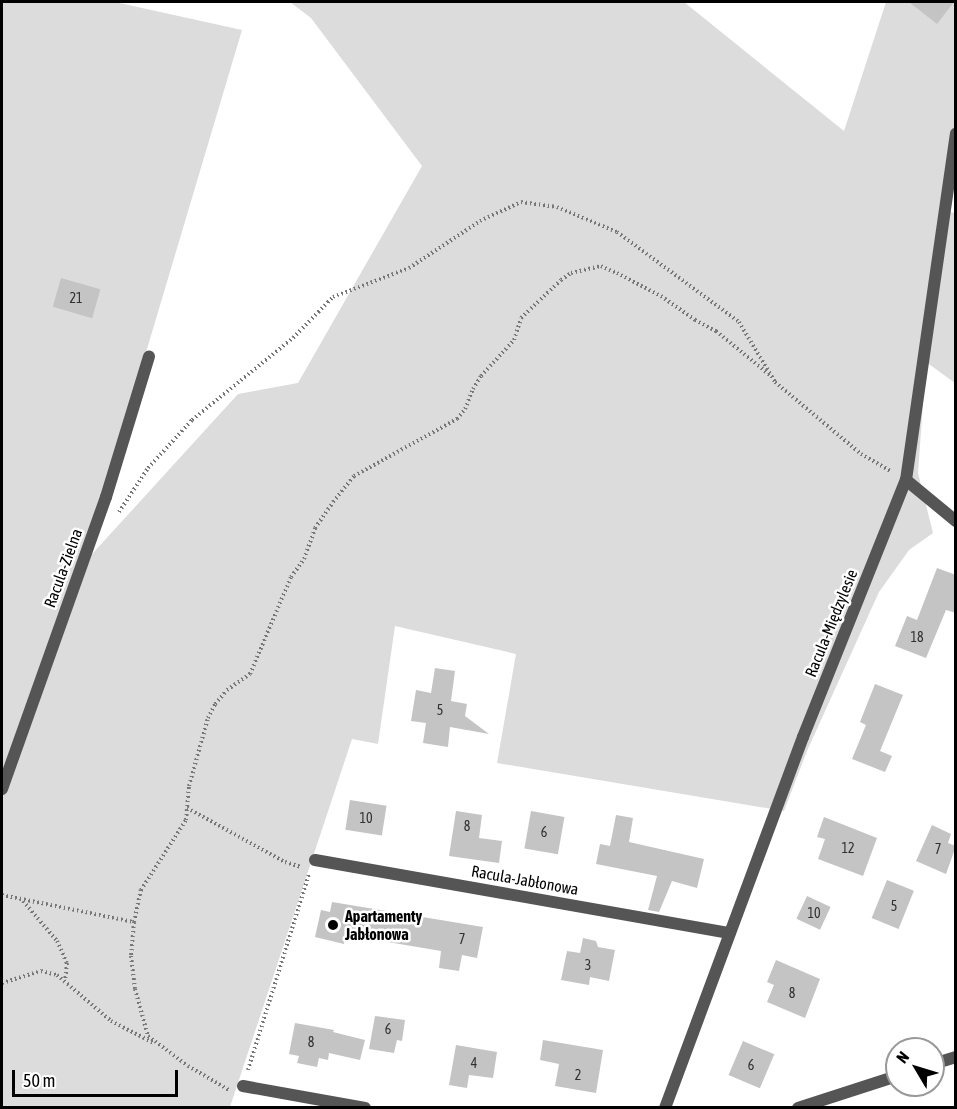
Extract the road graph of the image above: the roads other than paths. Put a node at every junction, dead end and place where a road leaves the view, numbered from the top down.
1 (956, 134) edge
2 (150, 356) dead end
3 (906, 480) junction
4 (956, 521) edge
5 (2, 789) edge
6 (313, 865) road end
7 (730, 933) junction
8 (885, 1080) edge
9 (243, 1086) road end
10 (365, 1107) edge
11 (665, 1107) edge
12 (798, 1107) edge

1 - 3 street, Racula-Międzylesie
2 - 5 street, Racula-Zielna
3 - 4 street
3 - 7 street, Racula-Międzylesie
6 - 7 street, Racula-Jabłonowa
7 - 11 street, Racula-Międzylesie
8 - 12 street
9 - 10 street

